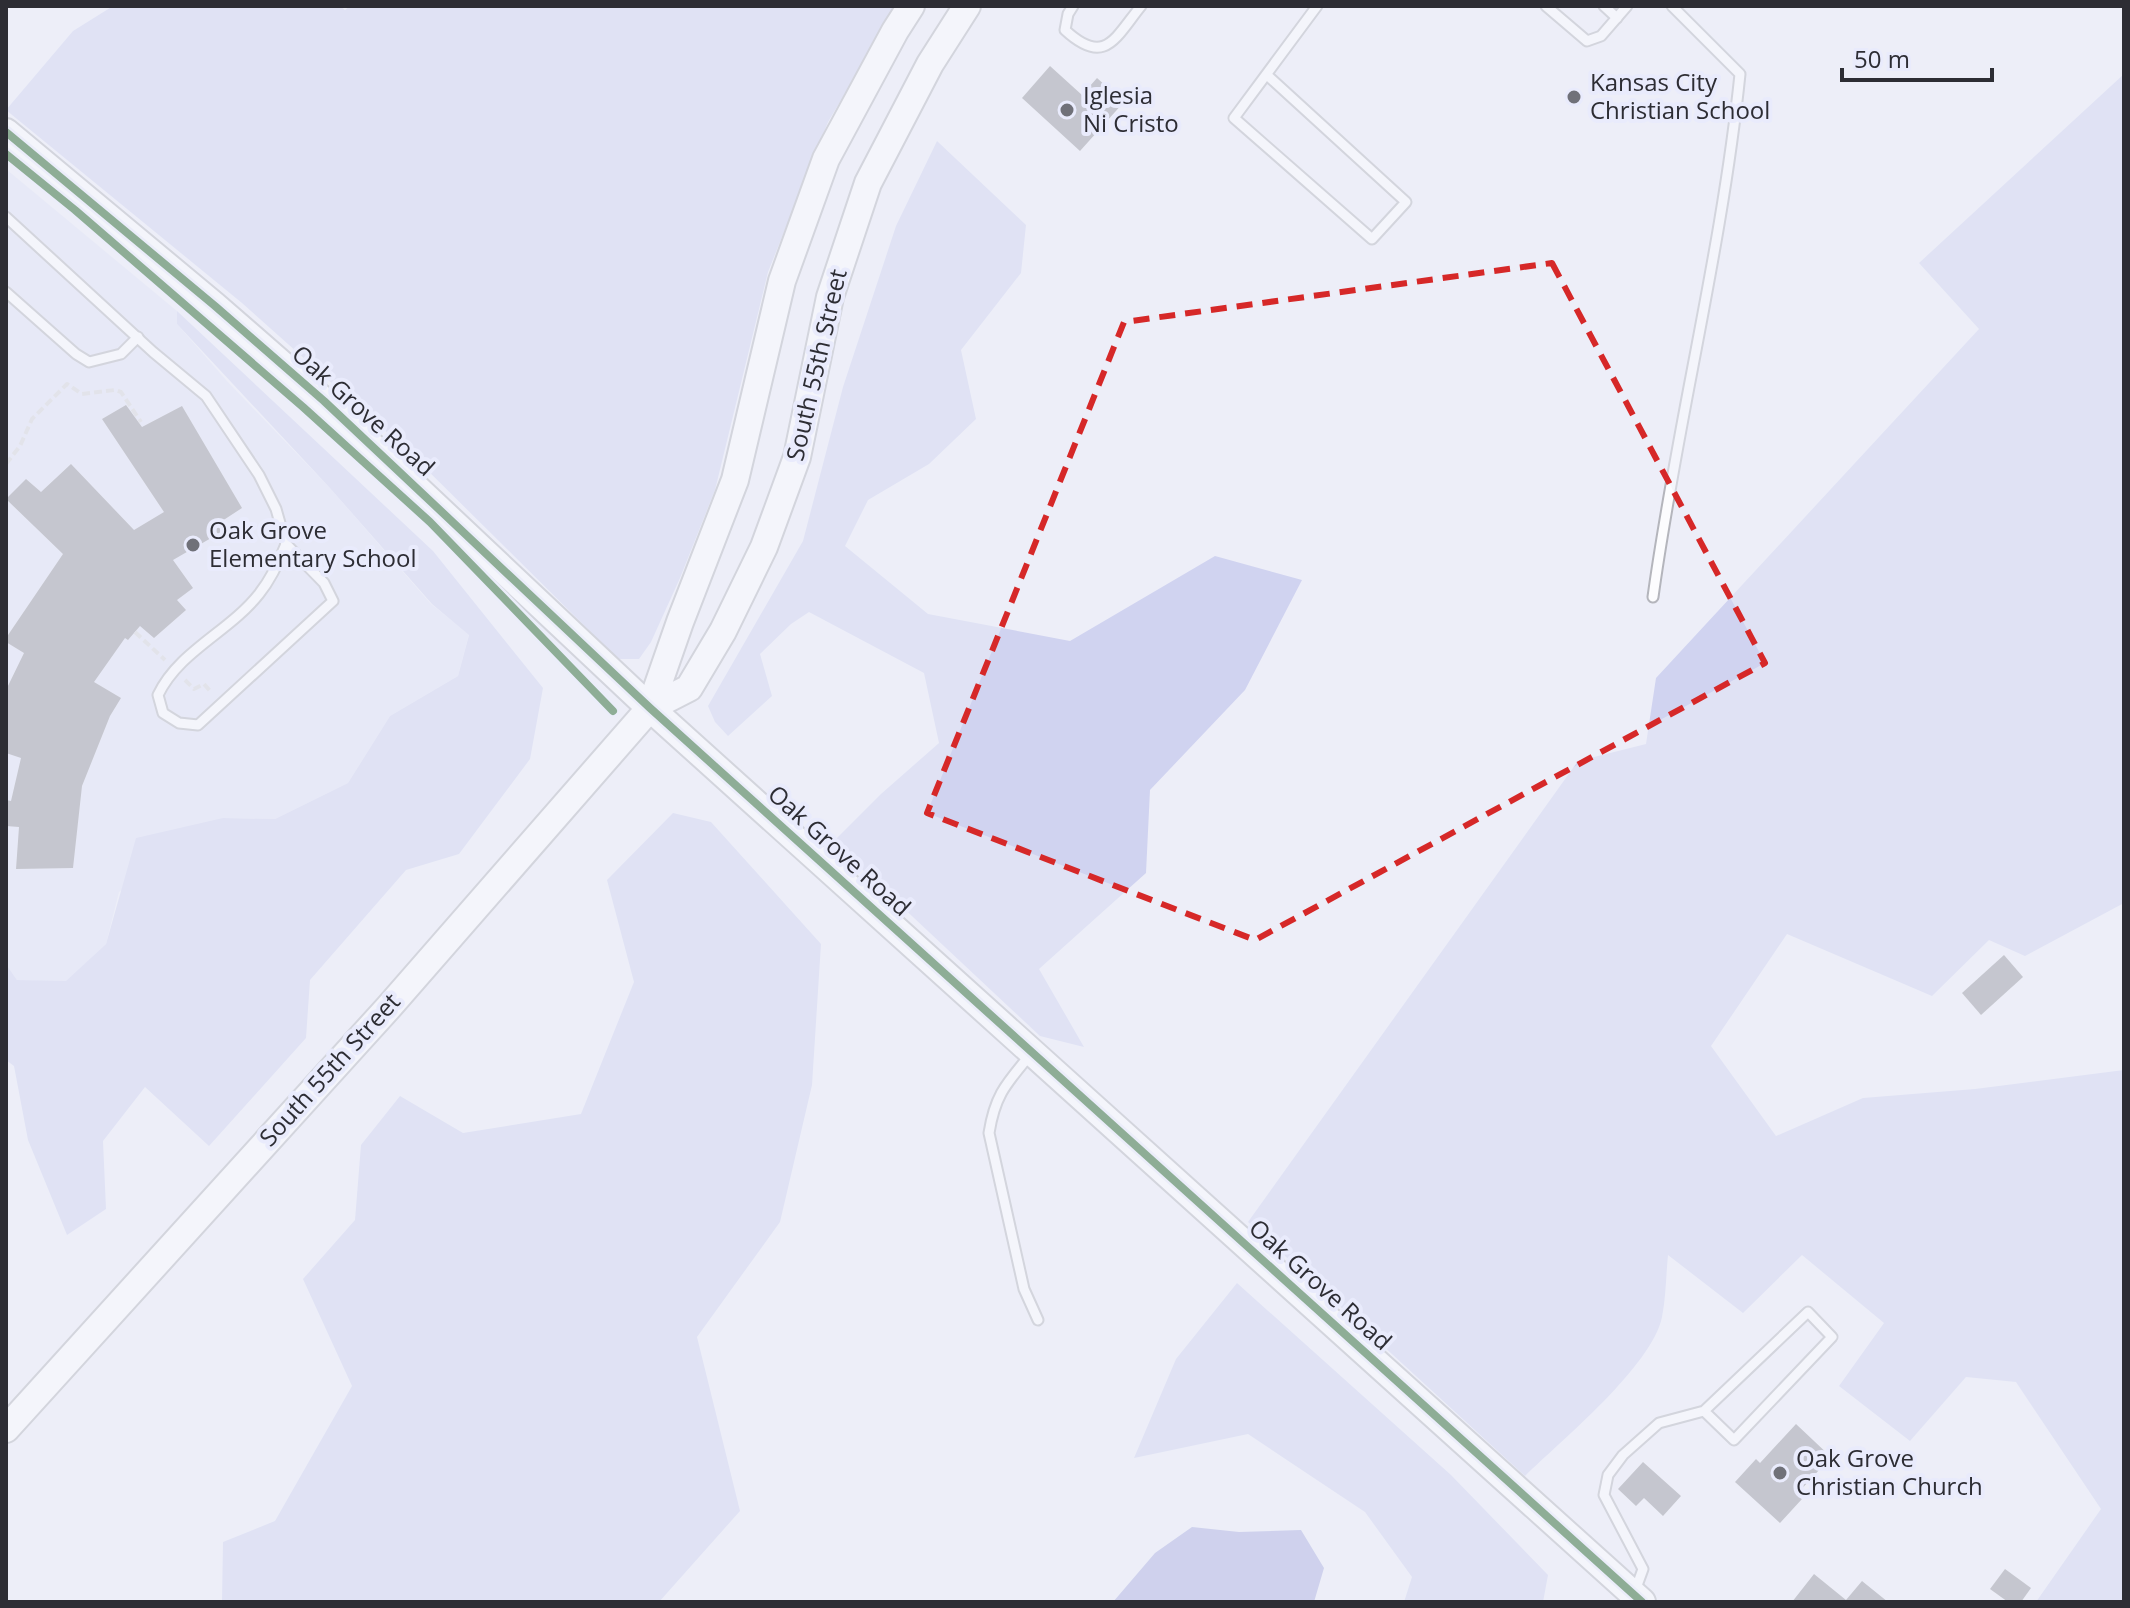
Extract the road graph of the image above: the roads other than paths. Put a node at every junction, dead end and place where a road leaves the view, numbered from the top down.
1 (911, 6) edge
2 (967, 6) edge
3 (1073, 6) edge
4 (1141, 6) edge
5 (1317, 6) edge
6 (1546, 6) edge
7 (1604, 6) edge
8 (1627, 6) edge
9 (1672, 6) edge
10 (1617, 18) junction
11 (1267, 75) junction
12 (6, 132) edge
13 (6, 217) edge
14 (6, 292) edge
15 (138, 337) junction
16 (286, 544) junction
17 (1653, 597) dead end
18 (650, 708) junction
19 (1033, 1053) junction
20 (1038, 1320) dead end
21 (1704, 1411) junction
22 (6, 1429) edge
23 (1638, 1598) edge

1 - 18 street, South 55th Street
2 - 18 street, South 55th Street
3 - 4 lane
5 - 11 lane
6 - 10 lane
7 - 10 lane
8 - 10 lane
9 - 17 lane
11 - 11 lane
12 - 18 street, Oak Grove Road
13 - 15 lane
14 - 15 lane
15 - 16 lane
16 - 16 lane
18 - 19 street, Oak Grove Road
18 - 22 street, South 55th Street
19 - 20 lane
19 - 23 street, Oak Grove Road
21 - 21 lane
21 - 23 lane

